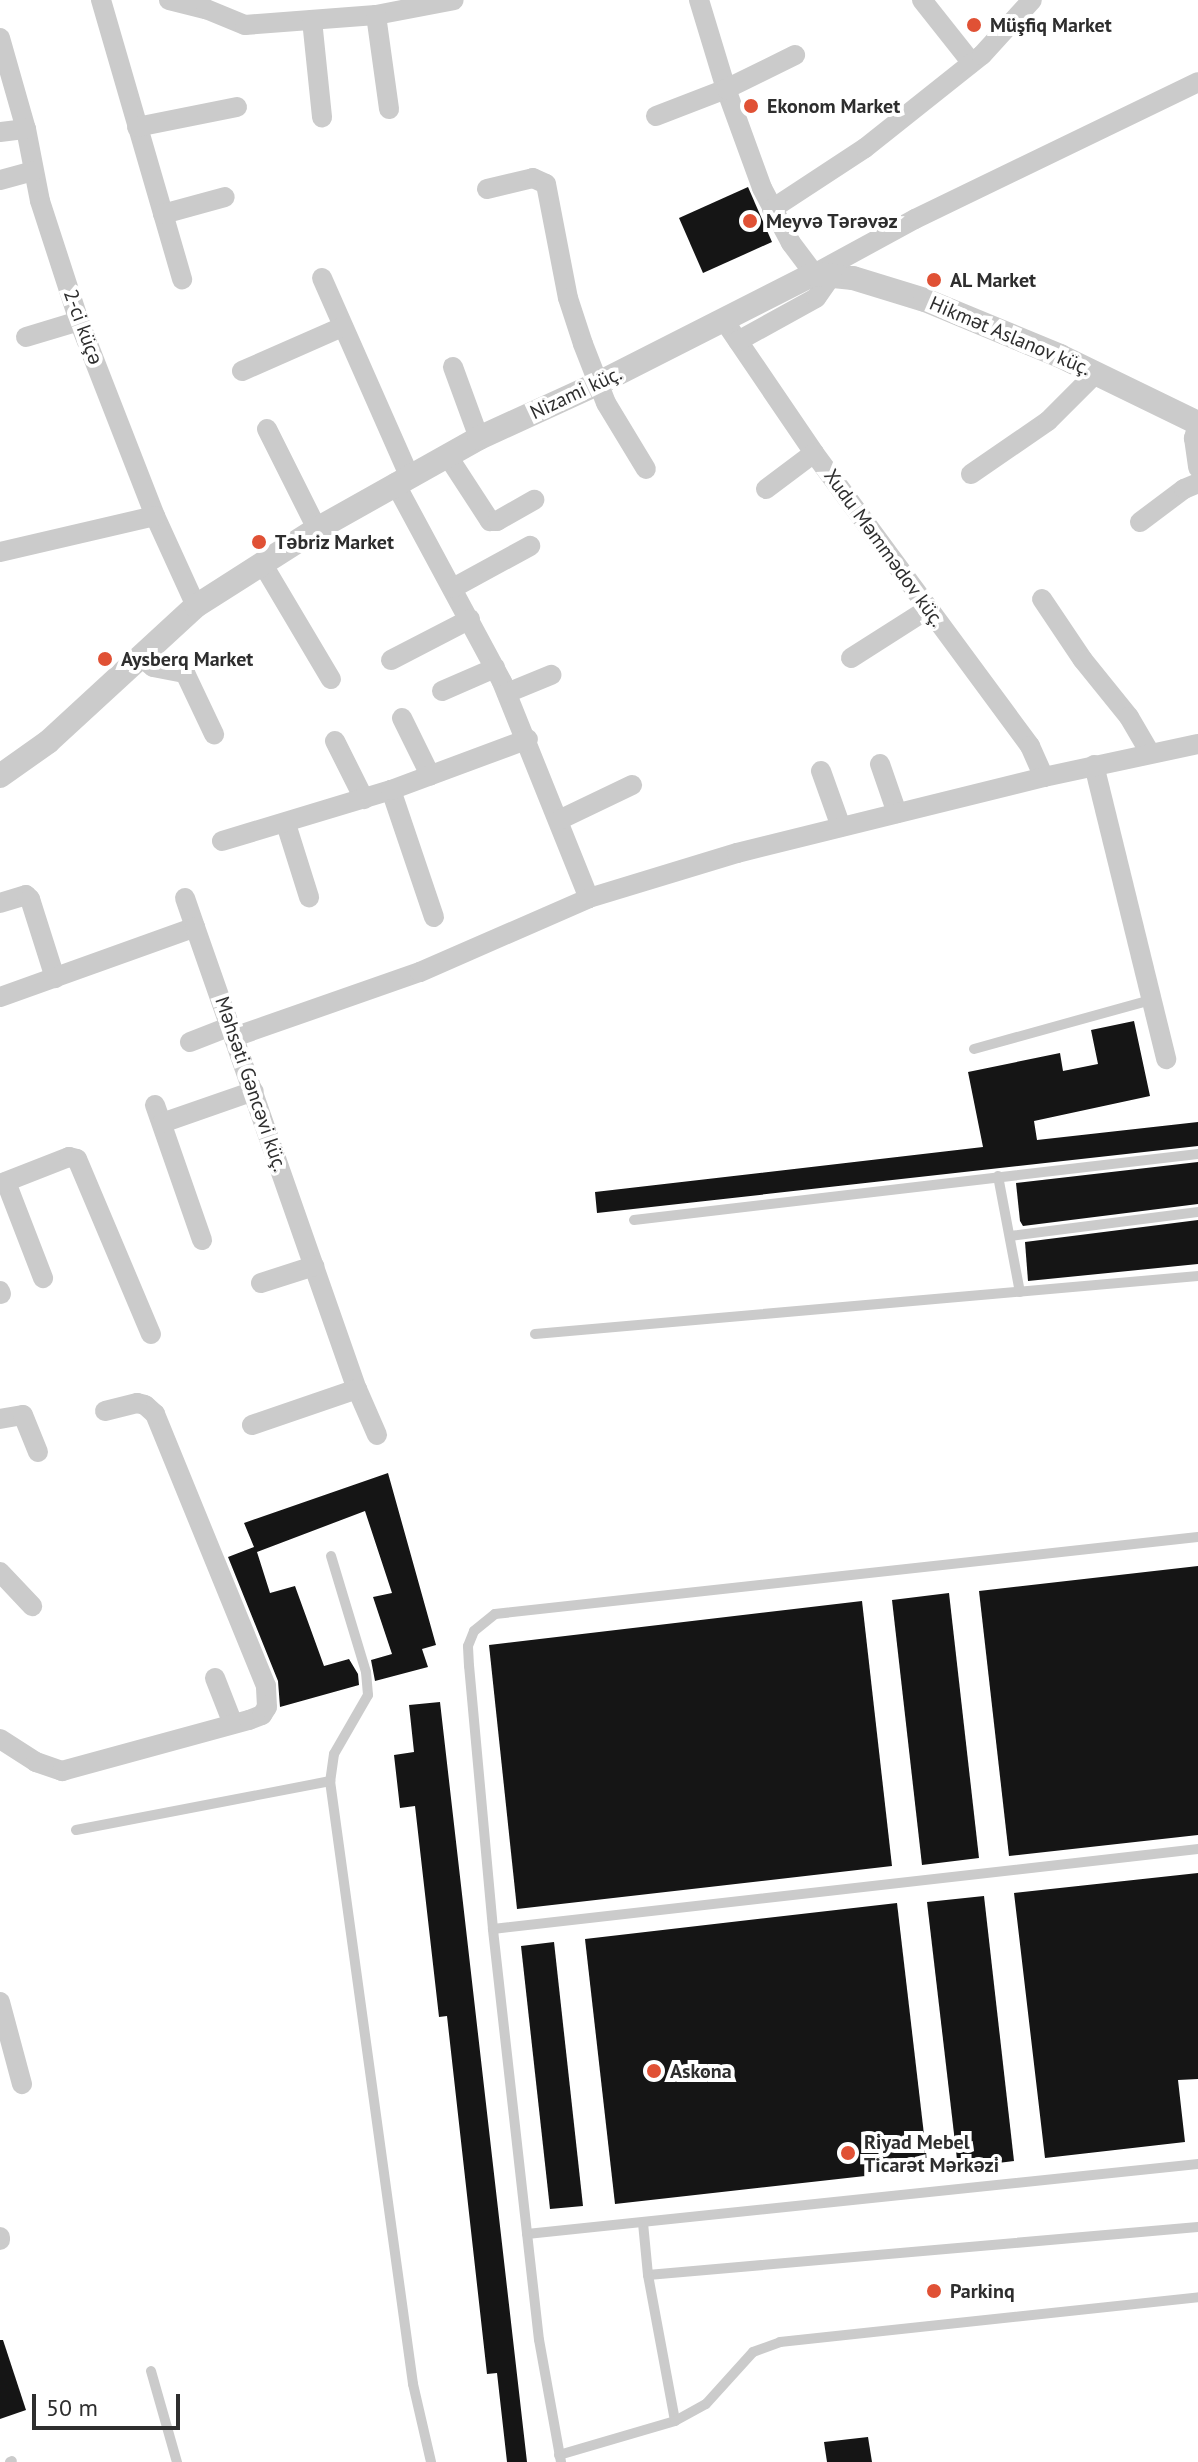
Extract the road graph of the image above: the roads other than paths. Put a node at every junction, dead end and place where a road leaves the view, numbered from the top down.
1 (101, 0) edge
2 (169, 0) edge
3 (454, 0) edge
4 (699, 0) edge
5 (922, 0) edge
6 (1032, 0) edge
7 (428, 3) edge
8 (208, 4) edge
9 (376, 15) junction
10 (312, 20) junction
11 (0, 38) edge
12 (795, 55) dead end
13 (972, 63) junction
14 (1198, 82) edge
15 (726, 89) junction
16 (237, 107) dead end
17 (389, 109) dead end
18 (656, 116) dead end
19 (322, 117) dead end
20 (137, 127) junction
21 (26, 129) junction
22 (0, 132) edge
23 (33, 171) junction
24 (0, 180) edge
25 (487, 189) dead end
26 (225, 197) dead end
27 (772, 209) junction
28 (163, 214) junction
29 (823, 275) junction
30 (322, 278) dead end
31 (182, 279) dead end
32 (723, 319) junction
33 (79, 321) junction
34 (342, 327) junction
35 (26, 337) dead end
36 (738, 341) junction
37 (453, 367) dead end
38 (242, 371) dead end
39 (1096, 373) junction
40 (597, 384) junction
41 (1198, 423) edge
42 (267, 429) dead end
43 (479, 438) junction
44 (814, 453) junction
45 (447, 455) junction
46 (1198, 468) edge
47 (646, 469) dead end
48 (971, 474) dead end
49 (402, 479) junction
50 (1198, 483) edge
51 (766, 489) dead end
52 (534, 500) dead end
53 (155, 516) junction
54 (1140, 522) dead end
55 (317, 529) junction
56 (530, 546) dead end
57 (0, 552) edge
58 (262, 563) junction
59 (453, 588) junction
60 (1042, 599) dead end
61 (196, 606) junction
62 (928, 609) junction
63 (470, 619) junction
64 (140, 656) junction
65 (851, 658) dead end
66 (391, 660) dead end
67 (495, 668) junction
68 (551, 675) dead end
69 (331, 679) dead end
70 (442, 691) dead end
71 (507, 693) junction
72 (402, 718) dead end
73 (214, 734) dead end
74 (528, 739) junction
75 (335, 741) dead end
76 (1198, 744) edge
77 (1150, 753) junction
78 (880, 764) dead end
79 (1094, 765) junction
80 (1, 771) edge
81 (821, 771) dead end
82 (430, 775) junction
83 (1044, 777) junction
84 (632, 785) dead end
85 (391, 790) junction
86 (364, 799) junction
87 (897, 813) junction
88 (559, 820) junction
89 (286, 824) junction
90 (841, 827) junction
91 (222, 841) dead end
92 (309, 897) dead end
93 (185, 898) dead end
94 (589, 898) junction
95 (0, 903) edge
96 (434, 917) dead end
97 (195, 927) junction
98 (55, 978) junction
99 (0, 997) edge
100 (1151, 1000) junction
101 (232, 1032) junction
102 (190, 1042) dead end
103 (974, 1049) dead end
104 (1166, 1059) dead end
105 (254, 1091) junction
106 (1198, 1154) edge
107 (998, 1176) junction
108 (3, 1183) edge
109 (1198, 1212) edge
110 (634, 1220) dead end
111 (1010, 1236) junction
112 (202, 1240) dead end
113 (314, 1266) junction
114 (1198, 1276) edge
115 (43, 1278) dead end
116 (261, 1283) dead end
117 (1020, 1292) junction
118 (151, 1334) dead end
119 (535, 1334) dead end
120 (357, 1389) junction
121 (105, 1411) dead end
122 (0, 1419) edge
123 (252, 1425) dead end
124 (377, 1435) dead end
125 (38, 1452) dead end
126 (1198, 1537) edge
127 (331, 1556) dead end
128 (0, 1572) edge
129 (32, 1606) dead end
130 (215, 1678) dead end
131 (233, 1724) junction
132 (0, 1739) edge
133 (330, 1781) junction
134 (76, 1830) dead end
135 (1198, 1849) edge
136 (493, 1929) junction
137 (0, 2002) edge
138 (22, 2084) dead end
139 (1198, 2164) edge
140 (643, 2223) junction
141 (1198, 2227) edge
142 (527, 2234) junction
143 (648, 2275) junction
144 (1198, 2297) edge
145 (151, 2371) dead end
146 (675, 2421) junction
147 (560, 2458) edge
148 (177, 2462) edge
149 (431, 2462) edge

1 - 20 street
2 - 8 street
3 - 7 street
4 - 15 street
5 - 13 street
6 - 13 street
7 - 9 street
8 - 10 street
9 - 10 street
9 - 17 street
10 - 19 street
11 - 21 street, 2-ci küçə
12 - 15 street
13 - 27 street
14 - 29 street, Nizami küç.
15 - 18 street
15 - 27 street
16 - 20 street
20 - 28 street
21 - 22 street
21 - 23 street, 2-ci küçə
23 - 24 street
23 - 33 street, 2-ci küçə
25 - 40 street
26 - 28 street
27 - 29 street
28 - 31 street
29 - 32 street, Nizami küç.
29 - 36 street
29 - 39 street, Hikmət Aslanov küç.
30 - 34 street
32 - 36 street, Xudu Məmmədov küç.
32 - 40 street, Nizami küç.
33 - 35 street
33 - 53 street, 2-ci küçə
34 - 38 street
34 - 49 street
36 - 44 street, Xudu Məmmədov küç.
37 - 43 street
39 - 41 street, Hikmət Aslanov küç.
39 - 48 street
40 - 43 street, Nizami küç.
40 - 47 street
41 - 46 street
42 - 55 street
43 - 45 street, Nizami küç.
44 - 51 street
44 - 62 street, Xudu Məmmədov küç.
45 - 49 street, Nizami küç.
45 - 52 street
49 - 55 street, Nizami küç.
49 - 59 street
50 - 54 street
53 - 57 street
53 - 61 street, 2-ci küçə
55 - 58 street, Nizami küç.
56 - 59 street
58 - 61 street, Nizami küç.
58 - 69 street
59 - 63 street
60 - 77 street
61 - 64 street, Nizami küç.
62 - 65 street
62 - 83 street, Xudu Məmmədov küç.
63 - 66 street
63 - 67 street
64 - 73 street
64 - 80 street, Nizami küç.
67 - 70 street
67 - 71 street
68 - 71 street
71 - 74 street
72 - 82 street
74 - 82 street
74 - 88 street
75 - 86 street
76 - 77 street
77 - 79 street
78 - 87 street
79 - 83 street
79 - 100 street
81 - 90 street
82 - 85 street
83 - 87 street
84 - 88 street
85 - 86 street
85 - 96 street
86 - 89 street
87 - 90 street
88 - 94 street
89 - 91 street
89 - 92 street
90 - 94 street
93 - 97 street, Məhsəti Gəncəvi küç.
94 - 101 street
95 - 98 street
97 - 98 street
97 - 101 street, Məhsəti Gəncəvi küç.
98 - 99 street
100 - 103 lane
100 - 104 street
101 - 102 street
101 - 105 street, Məhsəti Gəncəvi küç.
105 - 112 street
105 - 113 street, Məhsəti Gəncəvi küç.
106 - 107 lane
107 - 110 lane
107 - 111 lane
108 - 115 street
108 - 118 street
109 - 111 lane
111 - 117 lane
113 - 116 street
113 - 120 street, Məhsəti Gəncəvi küç.
114 - 117 lane
117 - 119 lane
120 - 123 street
120 - 124 street, Məhsəti Gəncəvi küç.
121 - 131 street
122 - 125 street
126 - 136 lane
127 - 133 lane
128 - 129 street
130 - 131 street
131 - 132 street
133 - 134 lane
133 - 149 lane
135 - 136 lane
136 - 142 lane
137 - 138 street
139 - 140 lane
140 - 142 lane
140 - 143 lane
141 - 143 lane
142 - 147 lane
143 - 146 lane
144 - 146 lane
145 - 148 lane
146 - 147 lane

